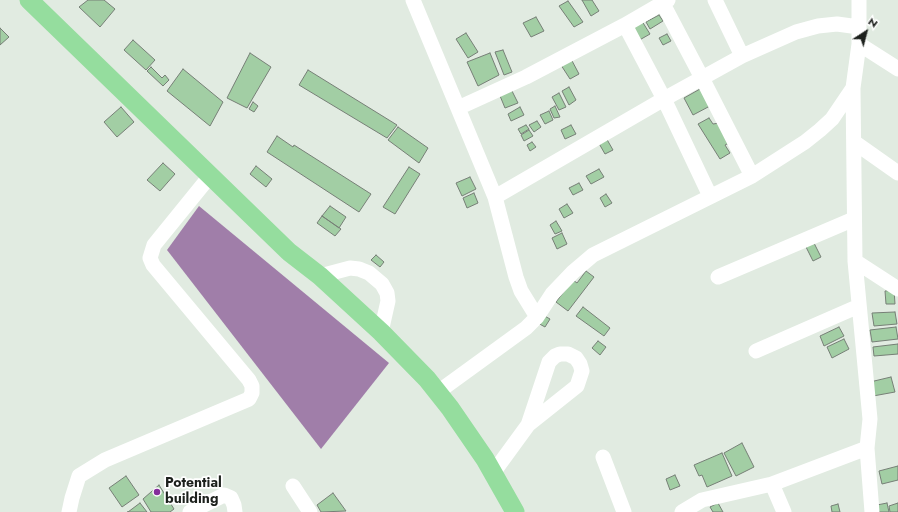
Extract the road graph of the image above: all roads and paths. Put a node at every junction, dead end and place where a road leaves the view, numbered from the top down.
1 (29, 0) edge
2 (413, 0) edge
3 (715, 0) edge
4 (859, 0) edge
5 (664, 1) edge
6 (625, 25) junction
7 (859, 28) junction
8 (859, 44) junction
9 (742, 56) junction
10 (898, 69) edge
11 (702, 78) junction
12 (853, 88) junction
13 (664, 99) junction
14 (458, 108) junction
15 (854, 142) junction
16 (898, 173) edge
17 (210, 176) junction
18 (752, 176) junction
19 (710, 196) junction
20 (494, 197) junction
21 (854, 219) junction
22 (854, 261) junction
23 (320, 276) junction
24 (718, 277) dead end
25 (898, 290) edge
26 (859, 306) junction
27 (537, 316) junction
28 (381, 332) junction
29 (756, 351) dead end
30 (438, 392) junction
31 (528, 425) junction
32 (867, 448) junction
33 (603, 457) dead end
34 (492, 473) junction
35 (772, 484) junction
36 (293, 486) dead end
37 (705, 506) edge
38 (69, 512) edge
39 (190, 512) edge
40 (235, 512) edge
41 (310, 512) edge
42 (515, 512) edge
43 (624, 512) edge
44 (682, 512) edge
45 (784, 512) edge
46 (872, 512) edge

1 - 17 main road
2 - 14 street
3 - 9 street
4 - 7 street
5 - 6 street
5 - 11 street
6 - 13 street
6 - 14 street
7 - 8 street
7 - 9 street
8 - 10 street
8 - 12 street
9 - 11 street
11 - 13 street
11 - 18 street
12 - 15 street
12 - 18 street
13 - 19 street
13 - 20 street
14 - 20 street
15 - 16 street
15 - 21 street
17 - 23 main road
17 - 38 street
18 - 19 street
19 - 27 street
20 - 27 street
21 - 22 street
21 - 24 street
22 - 25 street
22 - 26 street
23 - 28 main road
23 - 28 street
26 - 29 street
26 - 32 street
27 - 30 street
28 - 30 main road
30 - 34 main road
31 - 31 street
31 - 34 street
32 - 35 street
32 - 46 street
33 - 43 street
34 - 42 main road
35 - 37 street
35 - 45 street
36 - 41 street
37 - 44 street
39 - 40 street

